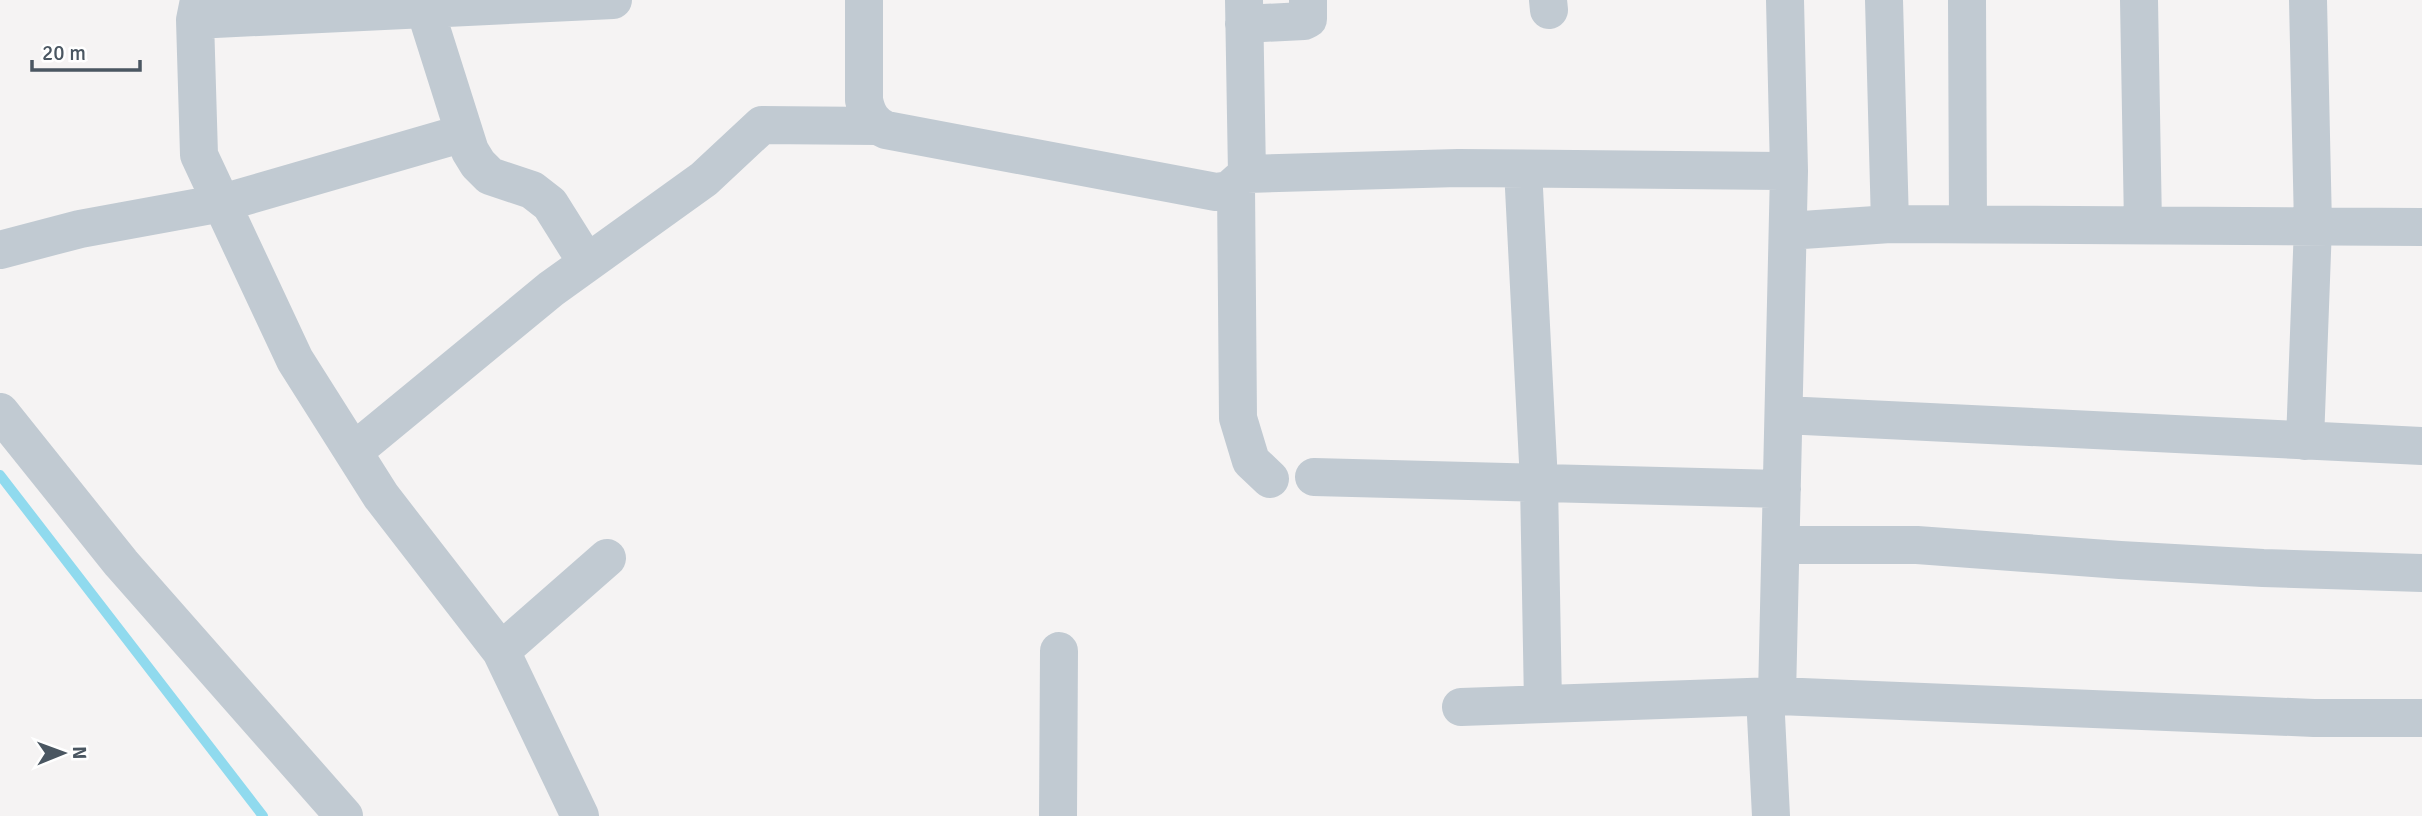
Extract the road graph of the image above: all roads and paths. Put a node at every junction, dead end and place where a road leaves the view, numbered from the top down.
1 (613, 0) edge
2 (864, 0) edge
3 (1308, 0) edge
4 (1785, 0) edge
5 (1884, 0) edge
6 (1967, 0) edge
7 (2139, 0) edge
8 (2308, 0) edge
9 (425, 9) junction
10 (197, 10) edge
11 (1244, 12) edge
12 (877, 126) junction
13 (464, 133) junction
14 (1523, 169) junction
15 (1789, 171) junction
16 (1241, 180) junction
17 (222, 203) junction
18 (1890, 224) junction
19 (1968, 224) junction
20 (2143, 225) junction
21 (2313, 226) junction
22 (2422, 227) edge
23 (1788, 231) junction
24 (0, 250) edge
25 (587, 263) junction
26 (0, 412) edge
27 (1784, 415) junction
28 (2305, 441) junction
29 (2422, 446) edge
30 (353, 452) junction
31 (1314, 477) dead end
32 (1270, 480) dead end
33 (1539, 482) junction
34 (1782, 489) junction
35 (1781, 545) junction
36 (607, 558) dead end
37 (2422, 573) edge
38 (502, 651) junction
39 (1059, 651) dead end
40 (1771, 696) junction
41 (1543, 704) junction
42 (1461, 707) dead end
43 (2422, 718) edge
44 (344, 816) edge
45 (580, 816) edge
46 (1058, 816) edge
47 (1771, 816) edge

1 - 9 street
2 - 12 street
3 - 11 street
4 - 15 street
5 - 18 street
6 - 19 street
7 - 20 street
8 - 21 street
9 - 10 street
9 - 13 street
10 - 17 street
11 - 16 street
12 - 16 street
12 - 25 street
13 - 17 street
13 - 25 street
14 - 15 street
14 - 16 street
14 - 33 street
15 - 23 street
16 - 32 street
17 - 24 street
17 - 30 street
18 - 19 street
18 - 23 street
19 - 20 street
20 - 21 street
21 - 22 street
21 - 28 street
23 - 27 street
25 - 30 street
26 - 44 street
27 - 28 street
27 - 34 street
28 - 29 street
30 - 38 street
31 - 33 street
33 - 34 street
33 - 41 street
34 - 35 street
35 - 37 street
35 - 40 street
36 - 38 street
38 - 45 street
39 - 46 street
40 - 41 street
40 - 43 street
40 - 47 street
41 - 42 street

